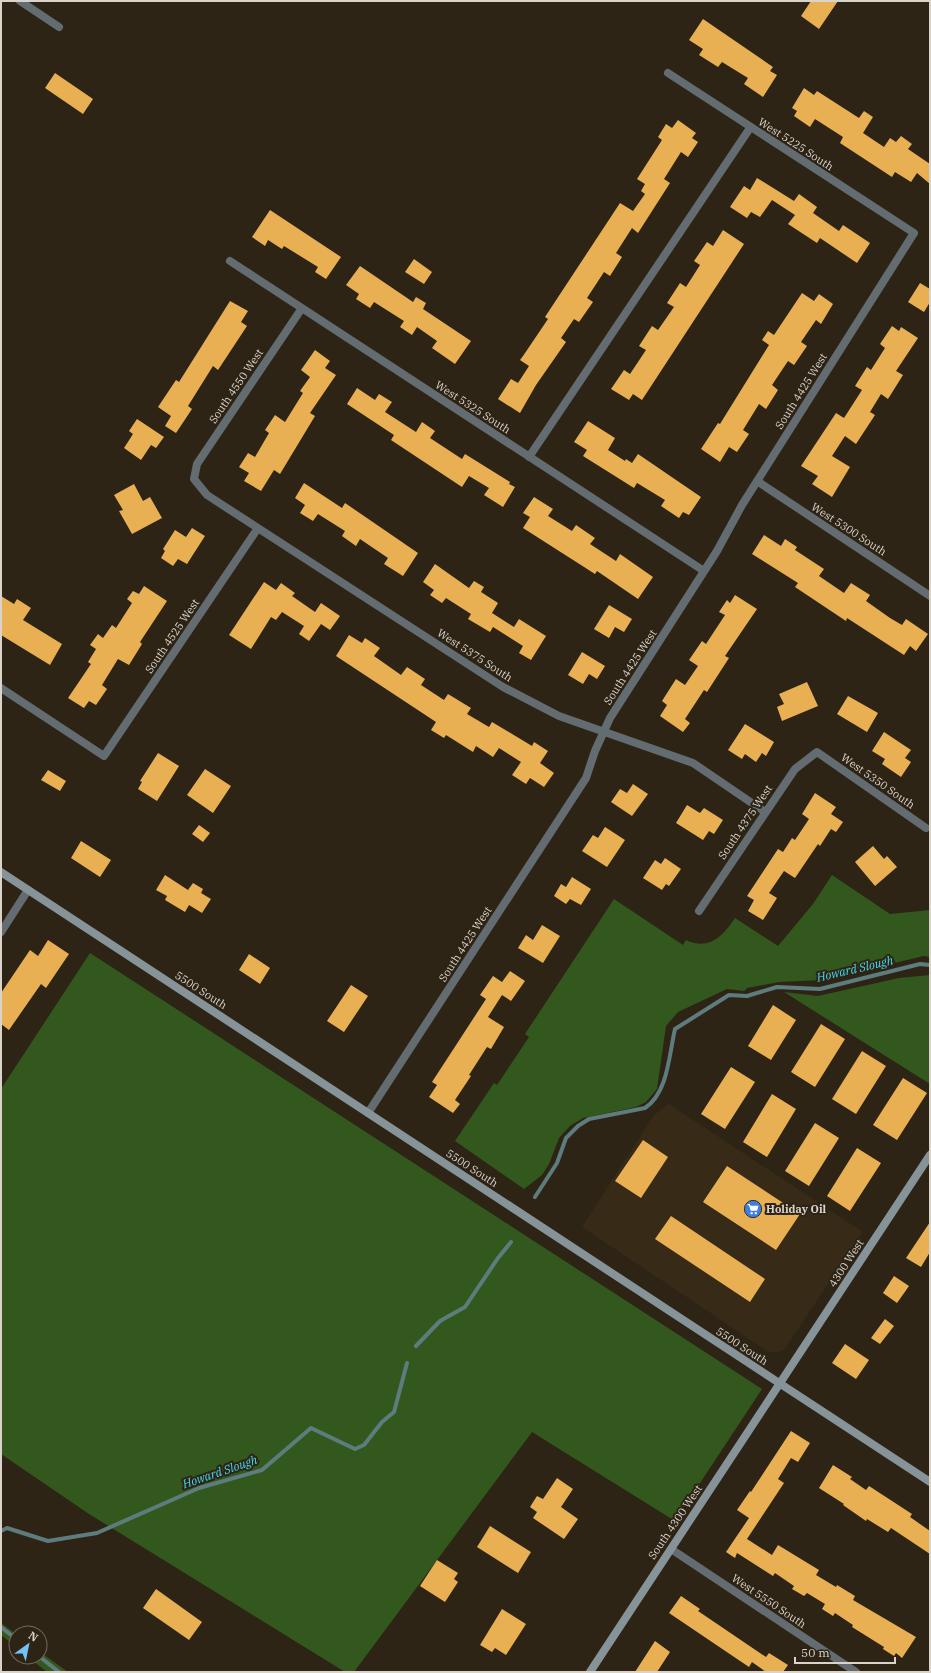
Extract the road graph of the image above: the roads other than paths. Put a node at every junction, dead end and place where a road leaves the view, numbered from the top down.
1 (20, 1) edge
2 (59, 27) dead end
3 (668, 73) dead end
4 (750, 128) junction
5 (914, 233) joint
6 (230, 261) dead end
7 (302, 308) junction
8 (529, 457) junction
9 (194, 478) joint
10 (757, 481) junction
11 (258, 528) junction
12 (704, 571) junction
13 (930, 596) edge
14 (1, 688) edge
15 (603, 732) junction
16 (817, 752) joint
17 (765, 812) junction
18 (926, 828) dead end
19 (1, 872) edge
20 (28, 890) junction
21 (699, 911) dead end
22 (1, 932) edge
23 (368, 1113) junction
24 (930, 1155) edge
25 (779, 1384) junction
26 (930, 1482) edge
27 (671, 1549) junction
28 (590, 1672) edge
29 (856, 1672) edge

1 - 2 street
3 - 4 street, West 5225 South
4 - 5 street, West 5225 South
4 - 8 street
5 - 10 street, South 4425 West
6 - 7 street, West 5325 South
7 - 8 street, West 5325 South
7 - 9 street, South 4550 West
8 - 12 street, West 5325 South
9 - 11 street, West 5375 South
10 - 12 street, South 4425 West
10 - 13 street, West 5300 South
11 - 14 street, South 4525 West
11 - 15 street, West 5375 South
12 - 15 street, South 4425 West
15 - 17 street, West 5375 South
15 - 23 street, South 4425 West
16 - 17 street, South 4375 West
16 - 18 street, West 5350 South
17 - 21 street, South 4375 West
19 - 20 main road, 5500 South
20 - 22 street
20 - 23 main road, 5500 South
23 - 25 main road, 5500 South
24 - 25 main road, 4300 West
25 - 26 main road, 5500 South
25 - 27 main road, South 4300 West
27 - 28 main road, South 4300 West
27 - 29 street, West 5550 South

